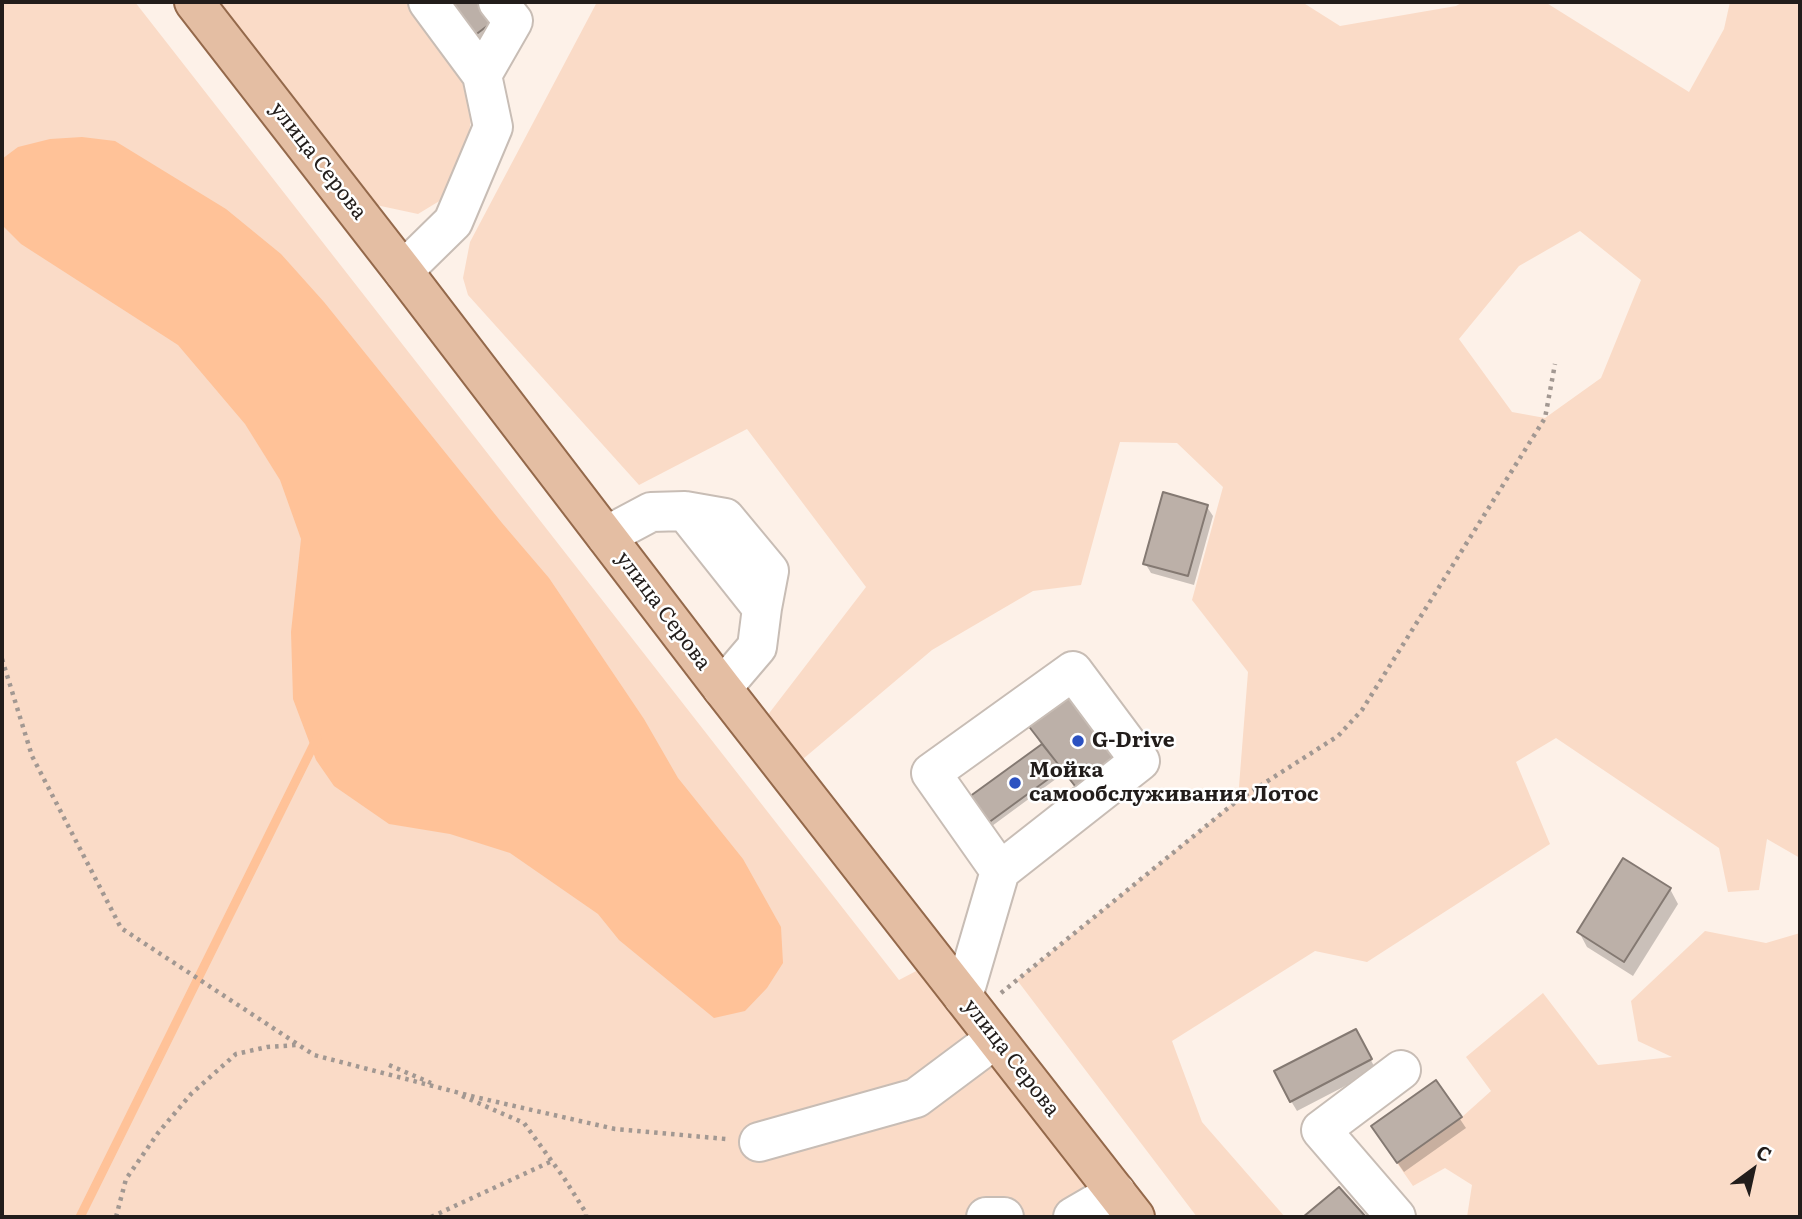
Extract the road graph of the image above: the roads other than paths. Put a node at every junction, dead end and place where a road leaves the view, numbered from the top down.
1 (194, 2) edge
2 (428, 2) edge
3 (498, 2) edge
4 (482, 75) junction
5 (403, 271) junction
6 (606, 536) junction
7 (722, 688) junction
8 (1000, 871) junction
9 (978, 1017) junction
10 (1401, 1070) dead end
11 (759, 1142) road end
12 (1125, 1205) edge
13 (986, 1217) edge
14 (1004, 1217) edge
15 (1073, 1217) edge
16 (1396, 1217) edge

1 - 5 main road, улица Серова
2 - 4 lane
3 - 4 lane
4 - 5 lane
5 - 6 main road, улица Серова
6 - 7 main road, улица Серова
6 - 7 lane
7 - 9 main road, улица Серова
8 - 8 lane
8 - 9 lane
9 - 11 lane
9 - 12 main road, улица Серова
10 - 16 lane
12 - 15 lane
13 - 14 lane

